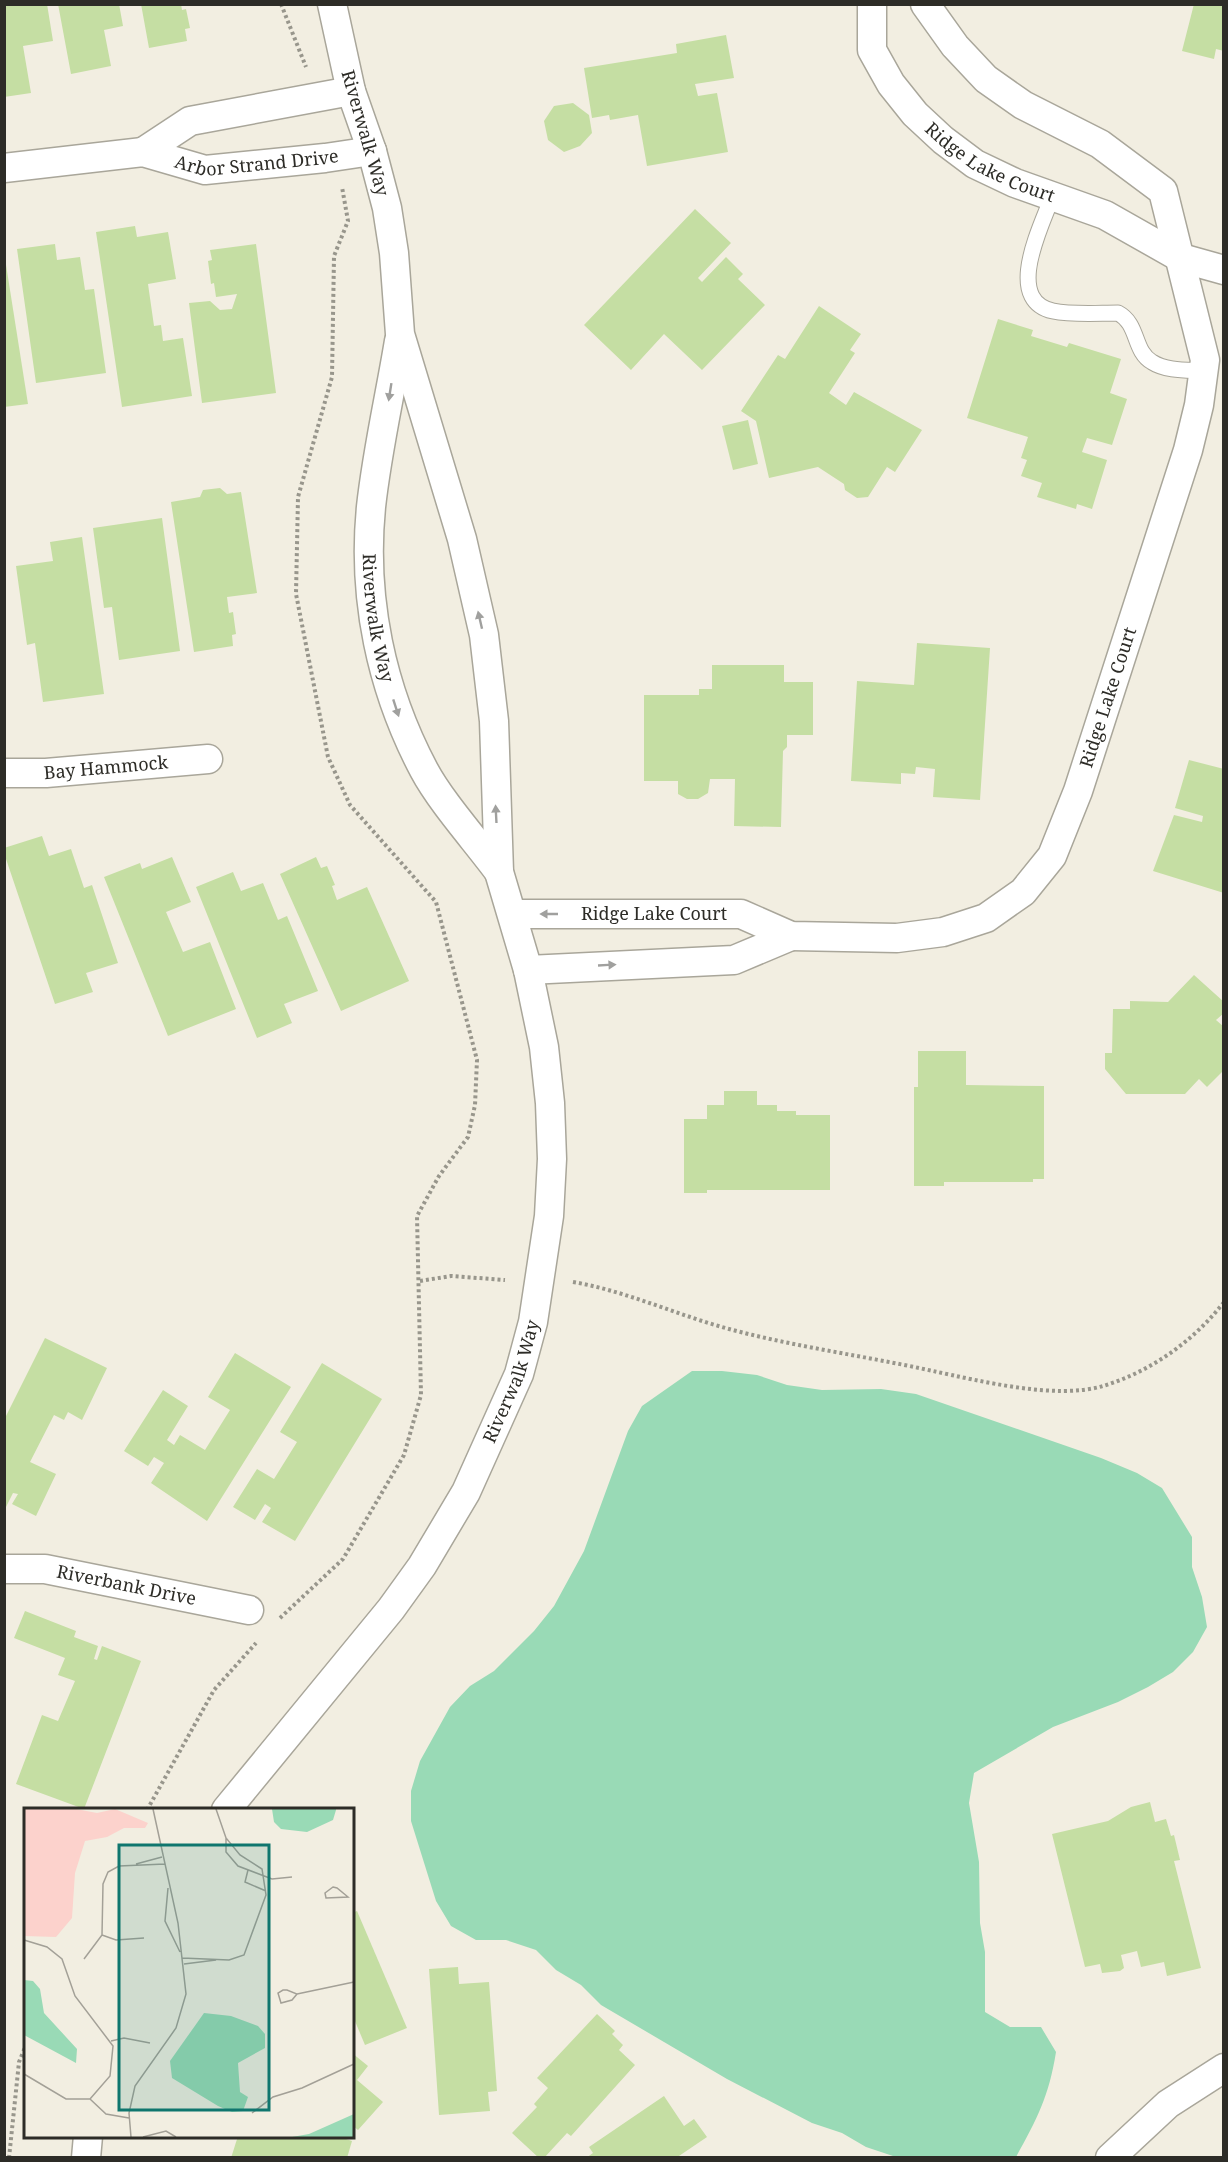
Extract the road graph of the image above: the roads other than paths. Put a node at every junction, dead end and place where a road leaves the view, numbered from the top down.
1 (332, 4) edge
2 (872, 4) edge
3 (925, 4) edge
4 (351, 91) junction
5 (372, 151) junction
6 (143, 152) junction
7 (4, 168) edge
8 (1052, 196) junction
9 (1181, 258) junction
10 (1224, 270) edge
11 (400, 334) junction
12 (1203, 371) junction
13 (208, 759) dead end
14 (4, 773) edge
15 (499, 873) junction
16 (513, 914) junction
17 (791, 936) junction
18 (528, 970) junction
19 (4, 1569) edge
20 (249, 1610) dead end
21 (227, 1808) edge
22 (1224, 2068) edge
23 (88, 2138) edge
24 (86, 2157) edge
25 (1110, 2157) edge

1 - 4 street, Riverwalk Way
2 - 8 street, Ridge Lake Court
3 - 9 street, Ridge Lake Court
4 - 5 street, Riverwalk Way
4 - 6 street, Arbor Strand Drive
5 - 6 street, Arbor Strand Drive
5 - 11 street, Riverwalk Way
6 - 7 street, Arbor Strand Drive
8 - 9 street, Ridge Lake Court
8 - 12 lane
9 - 10 street, Ridge Lake Court
9 - 12 street, Ridge Lake Court
15 -> 11 street, Riverwalk Way
11 -> 15 street, Riverwalk Way
12 - 17 street, Ridge Lake Court
13 - 14 street, Bay Hammock
15 - 16 street, Riverwalk Way
17 -> 16 street, Ridge Lake Court
16 - 18 street, Riverwalk Way
18 -> 17 street, Ridge Lake Court
18 - 21 street, Riverwalk Way
19 - 20 street, Riverbank Drive
22 - 25 street
23 - 24 street

